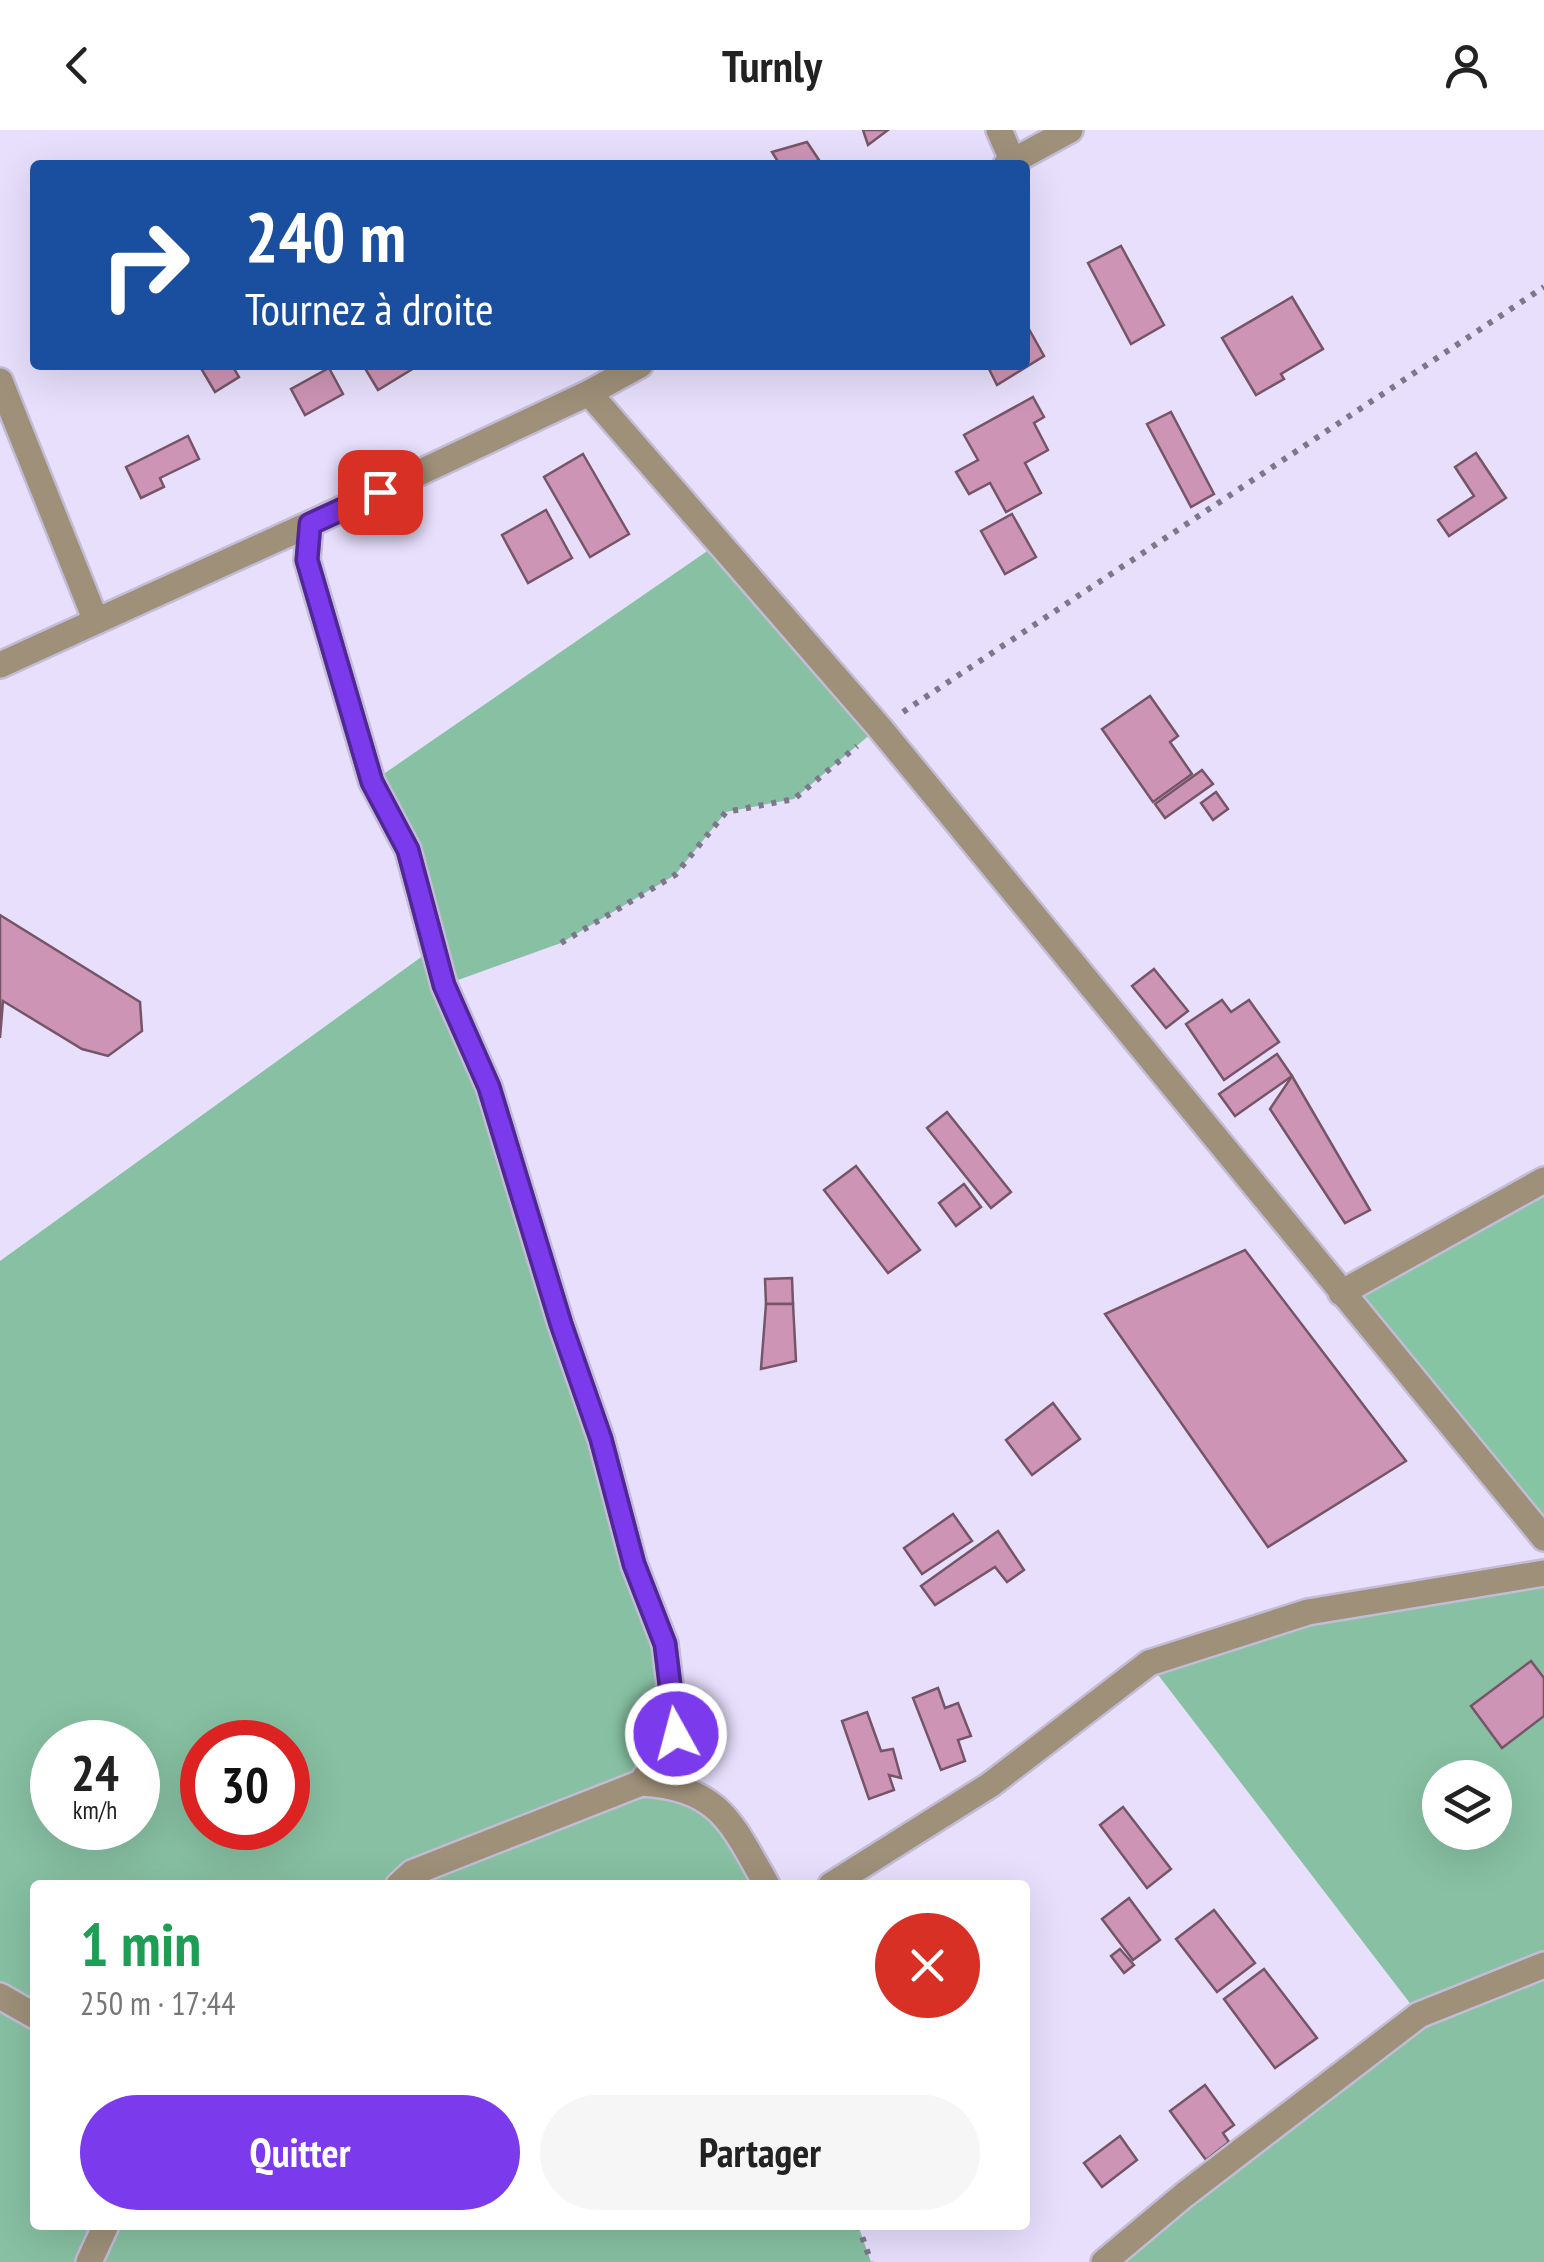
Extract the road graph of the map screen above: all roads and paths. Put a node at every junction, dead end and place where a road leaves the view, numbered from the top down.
1 (999, 130) edge
2 (1070, 130) edge
3 (1008, 160) edge
4 (1015, 160) edge
5 (1544, 286) edge
6 (631, 370) edge
7 (0, 381) edge
8 (589, 393) junction
9 (310, 524) junction
10 (96, 621) junction
11 (0, 665) edge
12 (880, 728) junction
13 (561, 942) dead end
14 (1544, 1180) edge
15 (1341, 1293) junction
16 (1544, 1538) edge
17 (1544, 1573) edge
18 (641, 1784) junction
19 (404, 1880) edge
20 (764, 1880) edge
21 (839, 1880) edge
22 (1544, 1965) edge
23 (0, 1996) edge
24 (30, 2013) edge
25 (104, 2230) edge
26 (860, 2230) edge
27 (88, 2262) edge
28 (871, 2262) edge
29 (1104, 2262) edge

1 - 3 street
2 - 4 street
5 - 12 path
6 - 8 street
7 - 10 street
8 - 9 street
8 - 12 street
9 - 10 street
9 - 18 street
10 - 11 street
12 - 13 path
12 - 15 street
14 - 15 street
15 - 16 street
17 - 21 street
18 - 19 street
18 - 20 street
22 - 29 street
23 - 24 street
25 - 27 street
26 - 28 path

